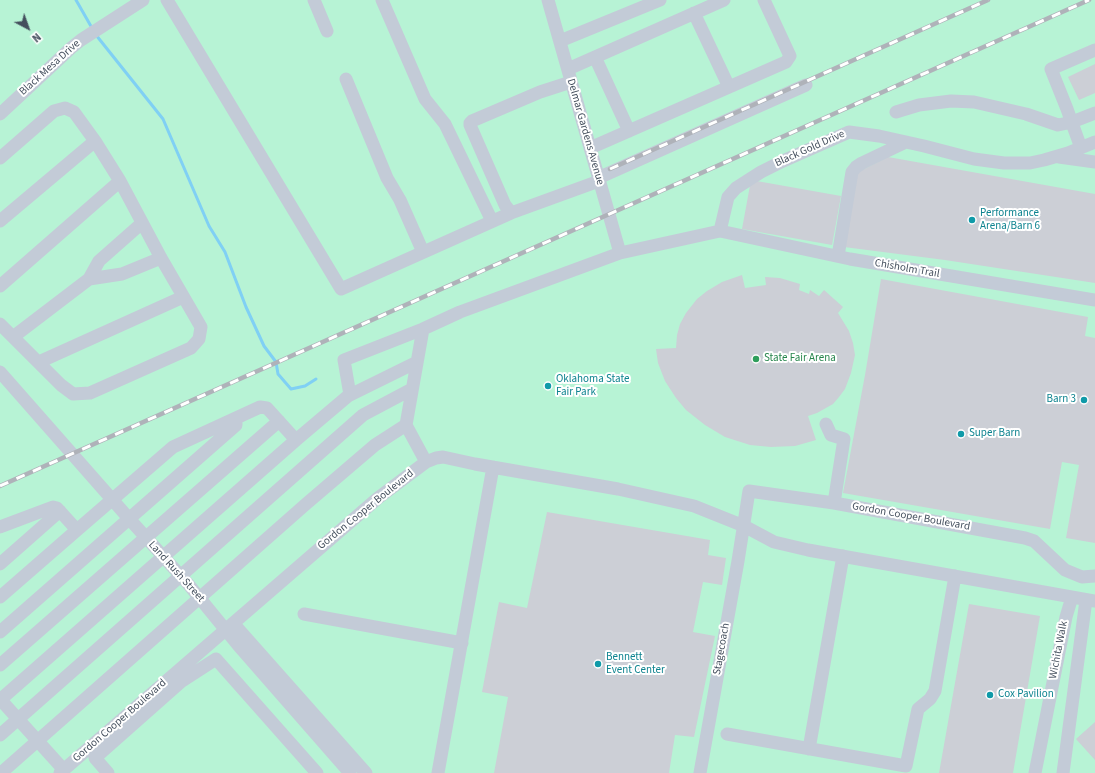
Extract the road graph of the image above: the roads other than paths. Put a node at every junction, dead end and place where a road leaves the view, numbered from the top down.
1 (143, 0) edge
2 (167, 0) edge
3 (314, 0) edge
4 (382, 0) edge
5 (548, 0) edge
6 (660, 0) edge
7 (724, 0) edge
8 (764, 0) edge
9 (694, 13) junction
10 (326, 31) dead end
11 (560, 42) junction
12 (1095, 50) edge
13 (595, 57) junction
14 (569, 76) junction
15 (346, 79) dead end
16 (806, 85) dead end
17 (729, 87) junction
18 (896, 112) dead end
19 (1095, 113) edge
20 (0, 114) edge
21 (1072, 122) junction
22 (629, 131) junction
23 (95, 141) junction
24 (906, 142) junction
25 (1095, 142) edge
26 (590, 148) junction
27 (1081, 148) junction
28 (1056, 156) junction
29 (0, 158) edge
30 (1095, 162) edge
31 (599, 179) junction
32 (120, 181) junction
33 (511, 213) junction
34 (492, 221) junction
35 (0, 222) edge
36 (142, 223) junction
37 (720, 231) junction
38 (623, 250) junction
39 (423, 252) junction
40 (838, 256) junction
41 (161, 258) junction
42 (89, 279) junction
43 (0, 286) edge
44 (183, 297) junction
45 (1095, 300) edge
46 (0, 324) edge
47 (423, 329) junction
48 (13, 337) junction
49 (39, 362) junction
50 (417, 362) junction
51 (0, 372) edge
52 (412, 389) junction
53 (350, 395) junction
54 (236, 418) junction
55 (279, 421) junction
56 (826, 424) dead end
57 (406, 425) junction
58 (296, 440) junction
59 (426, 462) junction
60 (493, 467) junction
61 (113, 500) junction
62 (834, 503) junction
63 (60, 511) junction
64 (128, 518) junction
65 (744, 526) junction
66 (0, 528) edge
67 (77, 530) junction
68 (145, 537) junction
69 (843, 556) junction
70 (163, 557) junction
71 (0, 564) edge
72 (181, 576) junction
73 (955, 576) junction
74 (1095, 576) edge
75 (0, 597) edge
76 (200, 597) junction
77 (1072, 597) junction
78 (1091, 600) edge
79 (304, 614) dead end
80 (229, 626) junction
81 (0, 632) edge
82 (462, 643) junction
83 (0, 665) edge
84 (0, 700) edge
85 (18, 719) junction
86 (727, 734) dead end
87 (0, 735) edge
88 (38, 741) junction
89 (808, 749) junction
90 (62, 771) edge
91 (1, 773) edge
92 (108, 773) edge
93 (317, 773) edge
94 (350, 773) edge
95 (366, 773) edge
96 (438, 773) edge
97 (700, 773) edge
98 (1035, 773) edge
99 (1063, 773) edge

1 - 20 street, Black Mesa Drive
2 - 39 street
3 - 10 street
4 - 34 street
5 - 11 street, Delmar Gardens Avenue
6 - 11 street
7 - 9 street
8 - 17 street
9 - 13 street
9 - 17 street
11 - 14 street, Delmar Gardens Avenue
12 - 21 street
13 - 14 street
13 - 22 street
14 - 26 street, Delmar Gardens Avenue
14 - 33 street
15 - 39 street
16 - 31 street
17 - 22 street
18 - 21 street
19 - 21 street
21 - 27 street
22 - 26 street
23 - 29 street
23 - 32 street
23 - 35 street
24 - 28 street, Black Gold Drive
24 - 37 street, Black Gold Drive
24 - 40 street
25 - 27 street, Black Gold Drive
26 - 31 street, Delmar Gardens Avenue
27 - 28 street, Black Gold Drive
28 - 30 street
31 - 33 street
31 - 38 street, Delmar Gardens Avenue
32 - 36 street
32 - 43 street
33 - 34 street
34 - 39 street
36 - 41 street
36 - 42 street
37 - 38 street
37 - 40 street, Chisholm Trail
38 - 47 street
40 - 45 street, Chisholm Trail
41 - 42 street
41 - 44 street
42 - 48 street
44 - 49 street
44 - 49 street
46 - 48 street
47 - 50 street
47 - 53 street
48 - 49 street
50 - 52 street
50 - 53 street
51 - 61 street, Land Rush Street
52 - 57 street
52 - 72 street
53 - 58 street
54 - 55 street
54 - 61 street
54 - 64 street
55 - 58 street
55 - 68 street
56 - 62 street
57 - 59 street
57 - 76 street
58 - 70 street
59 - 60 street, Gordon Cooper Boulevard
59 - 80 street, Gordon Cooper Boulevard
60 - 65 street, Gordon Cooper Boulevard
60 - 82 street
61 - 64 street, Land Rush Street
61 - 67 street
62 - 65 street, Gordon Cooper Boulevard
62 - 74 street, Gordon Cooper Boulevard
63 - 66 street
63 - 67 street
63 - 71 street
64 - 68 street, Land Rush Street
64 - 81 street
65 - 69 street, Gordon Cooper Boulevard
65 - 97 street, Stagecoach
67 - 75 street
68 - 70 street, Land Rush Street
68 - 83 street
69 - 73 street, Gordon Cooper Boulevard
69 - 89 street
70 - 72 street, Land Rush Street
70 - 84 street
72 - 76 street, Land Rush Street
72 - 85 street
73 - 77 street, Gordon Cooper Boulevard
73 - 89 street
76 - 80 street, Land Rush Street
76 - 88 street
77 - 78 street, Gordon Cooper Boulevard
77 - 98 street, Wichita Walk
78 - 99 street, Wichita Walk
79 - 82 street
80 - 90 street, Gordon Cooper Boulevard
80 - 94 street, Land Rush Street
80 - 95 street
82 - 96 street
84 - 85 street
85 - 87 street
85 - 88 street
86 - 89 street
88 - 90 street
88 - 91 street
92 - 93 street

